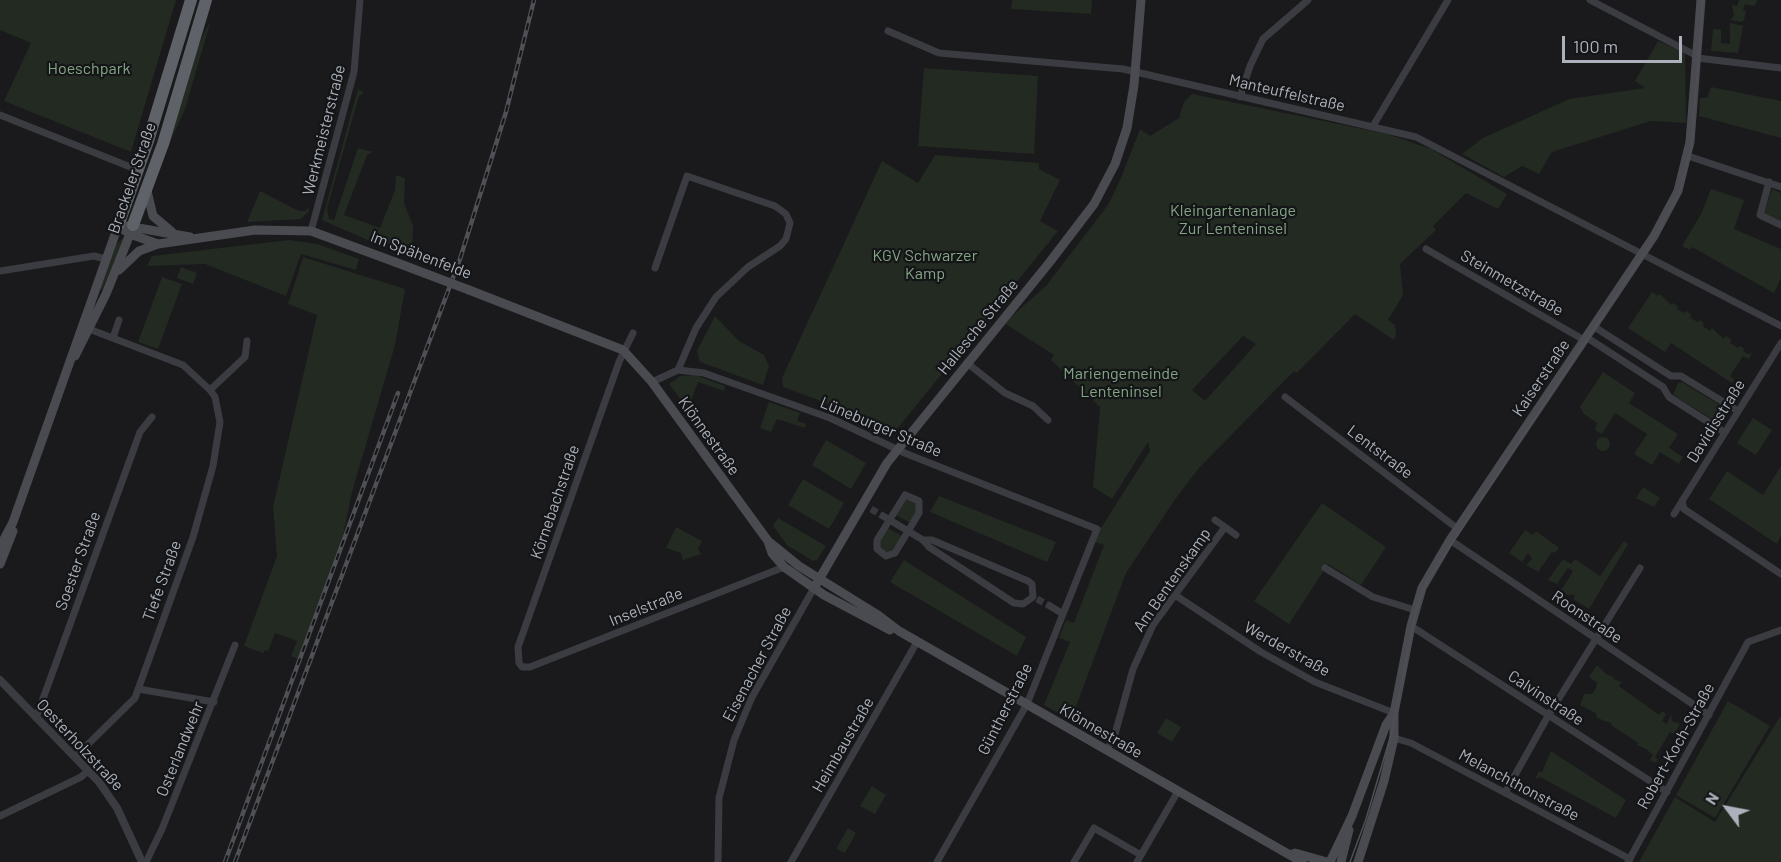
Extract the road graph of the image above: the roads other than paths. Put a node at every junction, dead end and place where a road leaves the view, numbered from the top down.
1 (191, 0) edge
2 (206, 0) edge
3 (360, 0) edge
4 (1141, 0) edge
5 (1308, 0) edge
6 (1448, 0) edge
7 (1590, 0) edge
8 (1701, 0) edge
9 (888, 32) dead end
10 (1697, 57) junction
11 (1781, 68) edge
12 (1135, 72) junction
13 (1240, 97) junction
14 (0, 115) edge
15 (1373, 126) junction
16 (1688, 156) junction
17 (138, 170) junction
18 (1769, 182) junction
19 (1781, 187) edge
20 (147, 191) junction
21 (1781, 225) edge
22 (118, 226) junction
23 (132, 230) junction
24 (311, 231) junction
25 (177, 235) junction
26 (201, 238) junction
27 (158, 244) junction
28 (1426, 249) dead end
29 (1641, 255) junction
30 (106, 260) junction
31 (655, 268) dead end
32 (0, 272) edge
33 (113, 276) junction
34 (119, 320) dead end
35 (1593, 326) junction
36 (1781, 326) edge
37 (89, 329) junction
38 (633, 333) dead end
39 (113, 338) junction
40 (1585, 339) junction
41 (247, 342) dead end
42 (1781, 343) edge
43 (623, 350) junction
44 (72, 360) junction
45 (967, 363) junction
46 (678, 370) junction
47 (1671, 376) junction
48 (652, 382) junction
49 (1663, 387) junction
50 (210, 390) junction
51 (1285, 397) dead end
52 (1738, 411) junction
53 (152, 417) dead end
54 (1048, 420) dead end
55 (1724, 432) junction
56 (898, 448) junction
57 (1683, 499) junction
58 (1674, 514) dead end
59 (886, 518) junction
60 (1215, 520) dead end
61 (13, 522) junction
62 (1225, 527) junction
63 (1097, 529) joint
64 (1458, 529) junction
65 (909, 531) junction
66 (1236, 535) dead end
67 (923, 540) junction
68 (1450, 540) junction
69 (768, 541) junction
70 (0, 547) edge
71 (0, 564) edge
72 (784, 567) junction
73 (1325, 568) dead end
74 (1640, 568) dead end
75 (1781, 574) edge
76 (816, 584) junction
77 (1175, 595) junction
78 (1050, 606) tunnel mouth
79 (1415, 610) junction
80 (1063, 614) junction
81 (1412, 626) junction
82 (1781, 630) edge
83 (1595, 639) junction
84 (917, 642) junction
85 (235, 645) dead end
86 (519, 663) joint
87 (1, 684) edge
88 (138, 689) junction
89 (214, 702) junction
90 (1026, 704) junction
91 (1394, 713) junction
92 (1709, 715) junction
93 (1548, 716) junction
94 (36, 718) junction
95 (1394, 738) junction
96 (1107, 750) junction
97 (75, 757) junction
98 (88, 771) junction
99 (1667, 792) junction
100 (1178, 793) junction
101 (1504, 793) junction
102 (0, 816) edge
103 (1352, 816) junction
104 (1139, 859) edge
105 (1290, 859) edge
106 (1629, 861) edge
107 (144, 862) edge
108 (718, 862) edge
109 (791, 862) edge
110 (938, 862) edge
111 (1074, 862) edge
112 (1302, 862) edge
113 (1328, 862) edge
114 (1341, 862) edge
115 (1358, 862) edge

1 - 17 highway, Brackeler Straße
2 - 20 highway, Brackeler Straße
3 - 24 street, Werkmeisterstraße
4 - 12 main road, Hallesche Straße
5 - 13 street
6 - 15 street
7 - 10 street
8 - 10 main road, Kaiserstraße
9 - 12 street, Manteuffelstraße
10 - 11 street
10 - 16 main road, Kaiserstraße
12 - 13 street, Manteuffelstraße
12 - 45 main road, Hallesche Straße
13 - 15 street, Manteuffelstraße
14 - 17 street
15 - 29 street, Manteuffelstraße
16 - 18 street
16 - 29 main road, Kaiserstraße
17 - 22 highway, Brackeler Straße
18 - 19 street
18 - 21 street
20 - 23 highway, Brackeler Straße
20 - 25 main road
22 - 23 main road, Im Spähenfelde
22 - 30 main road, Brackeler Straße
23 - 25 main road, Im Spähenfelde
23 - 27 main road, Im Spähenfelde
23 - 33 main road, Brackeler Straße
24 - 26 main road, Im Spähenfelde
24 - 43 main road, Im Spähenfelde, bridge
25 - 26 main road, Im Spähenfelde
26 - 27 main road, Im Spähenfelde
27 - 33 main road
28 - 40 street, Steinmetzstraße
29 - 35 main road, Kaiserstraße
29 - 36 street, Manteuffelstraße
30 - 32 street
30 - 44 main road, Brackeler Straße
31 - 46 street
33 - 37 main road, Brackeler Straße
34 - 39 street
35 - 40 main road, Kaiserstraße
35 - 47 street
37 - 39 street, Tiefe Straße
37 - 44 main road, Brackeler Straße
38 - 43 street, Körnebachstraße
39 - 50 street, Tiefe Straße
40 - 49 street, Steinmetzstraße
40 - 64 main road, Kaiserstraße
41 - 50 street
42 - 52 street, Davidisstraße
43 - 48 main road, Klönnestraße
43 - 86 street, Körnebachstraße
44 - 61 main road, Brackeler Straße
45 - 54 street
45 - 56 main road, Hallesche Straße
46 - 48 street
46 - 56 street, Lüneburger Straße
47 - 49 street
47 - 52 street
48 - 69 main road, Klönnestraße
49 - 55 street, Steinmetzstraße
50 - 88 street, Tiefe Straße
51 - 64 street, Lentstraße
52 - 55 street, Davidisstraße
53 - 94 street, Soester Straße
55 - 57 street, Davidisstraße
56 - 63 street, Lüneburger Straße
56 - 76 main road, Hallesche Straße
57 - 58 street, Davidisstraße
57 - 75 street
59 - 65 street
59 - 65 street
59 - 65 street
60 - 62 street, Am Bentenskamp
61 - 70 main road, Brackeler Straße
61 - 71 main road, Brackeler Straße
62 - 66 street, Am Bentenskamp
62 - 77 street, Am Bentenskamp
63 - 80 street, Güntherstraße
64 - 68 main road, Kaiserstraße
65 - 67 street
67 - 67 street
68 - 79 main road, Kaiserstraße
68 - 83 street, Roonstraße
69 - 72 main road, Klönnestraße
69 - 76 main road, Klönnestraße
72 - 76 main road, Klönnestraße
72 - 86 street, Inselstraße
73 - 79 street
74 - 83 street
76 - 84 main road, Klönnestraße
76 - 108 street, Eisenacher Straße
77 - 91 street, Werderstraße
77 - 96 street, Am Bentenskamp
78 - 80 street
79 - 81 main road, Kaiserstraße
80 - 90 street, Güntherstraße
81 - 91 main road, Kaiserstraße
81 - 93 street, Calvinstraße
82 - 92 street, Robert-Koch-Straße
83 - 92 street, Roonstraße
83 - 93 street
84 - 90 main road, Klönnestraße
84 - 109 street, Heimbaustraße
85 - 89 street, Osterlandwehr
87 - 94 street, Oesterholzstraße
88 - 89 street
88 - 97 street, Tiefe Straße
89 - 107 street, Osterlandwehr
90 - 96 main road, Klönnestraße
90 - 110 street, Güntherstraße
91 - 95 main road, Kaiserstraße
91 - 103 main road, Kaiserstraße
92 - 99 street, Robert-Koch-Straße
93 - 99 street, Calvinstraße
93 - 101 street
94 - 97 street, Oesterholzstraße
95 - 101 street, Melanchthonstraße
95 - 115 main road, Kaiserstraße
96 - 100 main road, Klönnestraße
97 - 98 street, Oesterholzstraße
98 - 102 street
98 - 107 street, Oesterholzstraße
99 - 106 street, Robert-Koch-Straße
100 - 104 street
100 - 105 main road, Klönnestraße
101 - 106 street, Melanchthonstraße
103 - 113 main road, Kaiserstraße
103 - 114 main road
104 - 111 street
105 - 112 main road, Klönnestraße
105 - 113 main road, Klönnestraße

